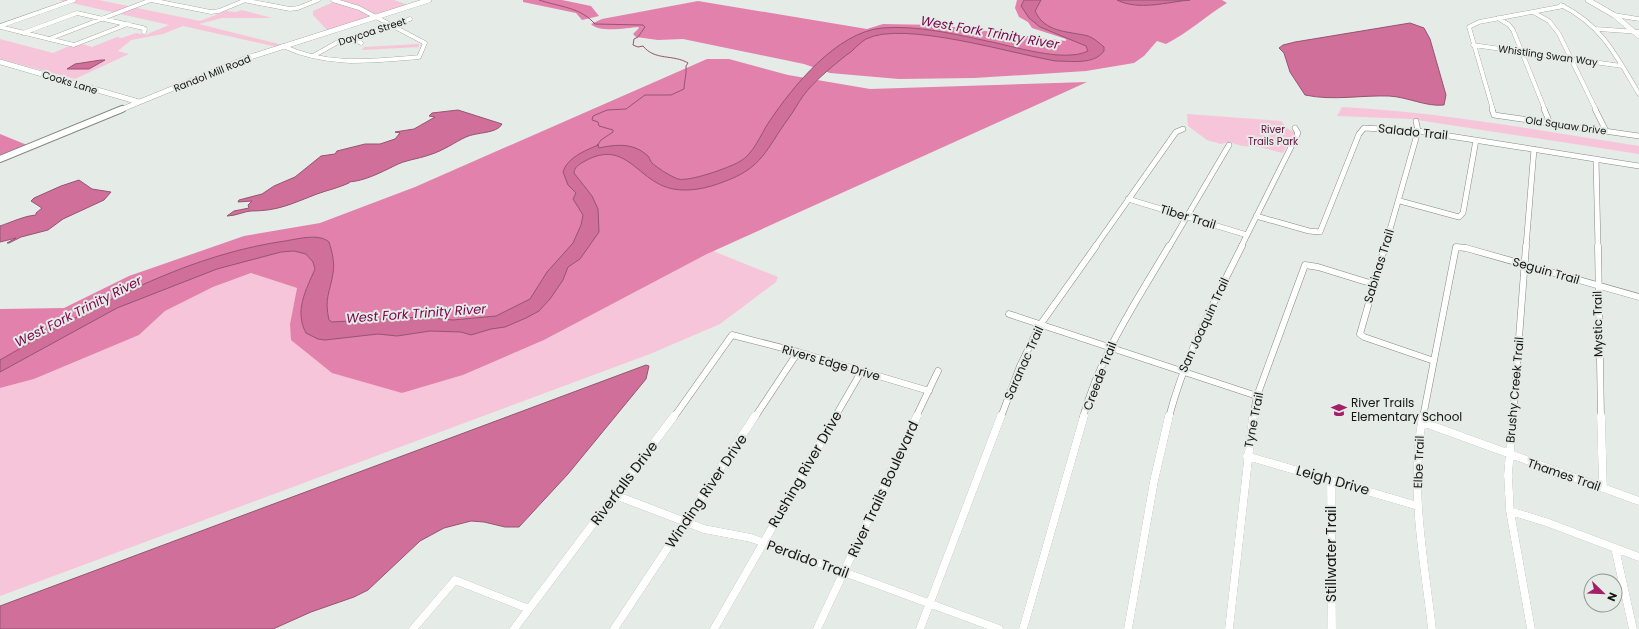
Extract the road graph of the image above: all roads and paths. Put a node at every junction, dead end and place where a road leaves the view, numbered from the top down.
1 (74, 0) edge
2 (151, 0) edge
3 (245, 0) edge
4 (318, 0) edge
5 (333, 0) edge
6 (429, 0) edge
7 (1588, 0) edge
8 (1533, 12) junction
9 (1614, 15) junction
10 (375, 17) junction
11 (1498, 18) junction
12 (102, 19) junction
13 (410, 19) dead end
14 (1639, 19) edge
15 (128, 24) junction
16 (391, 25) junction
17 (0, 27) edge
18 (1597, 29) junction
19 (144, 32) dead end
20 (1637, 32) edge
21 (23, 33) junction
22 (1639, 36) edge
23 (351, 38) junction
24 (49, 39) junction
25 (361, 43) dead end
26 (1473, 45) junction
27 (283, 46) junction
28 (1522, 51) junction
29 (313, 56) junction
30 (1572, 59) junction
31 (0, 62) edge
32 (1622, 66) junction
33 (1639, 94) edge
34 (139, 102) junction
35 (1416, 121) dead end
36 (1550, 122) junction
37 (1295, 128) dead end
38 (1184, 129) dead end
39 (1418, 131) junction
40 (1606, 131) junction
41 (1639, 136) edge
42 (1476, 140) junction
43 (1229, 145) dead end
44 (1534, 149) junction
45 (1596, 159) junction
46 (0, 160) edge
47 (1639, 166) edge
48 (1128, 199) junction
49 (1400, 201) junction
50 (1187, 216) junction
51 (1256, 216) junction
52 (1247, 235) junction
53 (1455, 250) joint
54 (1525, 265) junction
55 (1373, 284) junction
56 (1598, 286) junction
57 (1639, 297) edge
58 (1009, 314) dead end
59 (1040, 324) junction
60 (732, 335) joint
61 (1109, 348) junction
62 (798, 352) junction
63 (1434, 361) junction
64 (938, 371) dead end
65 (1181, 371) junction
66 (861, 372) junction
67 (929, 391) junction
68 (1257, 396) junction
69 (1422, 422) junction
70 (1509, 455) junction
71 (1248, 456) junction
72 (1331, 480) junction
73 (1603, 488) junction
74 (615, 495) junction
75 (1639, 501) edge
76 (1418, 506) junction
77 (1510, 511) junction
78 (685, 522) junction
79 (763, 542) junction
80 (1615, 548) junction
81 (1639, 557) edge
82 (844, 572) junction
83 (930, 604) junction
84 (529, 609) junction
85 (414, 629) edge
86 (514, 629) edge
87 (614, 629) edge
88 (714, 629) edge
89 (817, 629) edge
90 (920, 629) edge
91 (999, 629) edge
92 (1023, 629) edge
93 (1128, 629) edge
94 (1229, 629) edge
95 (1332, 629) edge
96 (1432, 629) edge
97 (1531, 629) edge
98 (1633, 629) edge

1 - 17 street
2 - 3 street
2 - 12 street
3 - 4 street
5 - 10 street
6 - 10 main road, Randol Mill Road
7 - 9 main road
8 - 11 street
8 - 18 street
8 - 30 street
9 - 14 street
9 - 20 main road
10 - 16 street
10 - 27 main road, Randol Mill Road
11 - 26 street
11 - 28 street
12 - 15 street
12 - 21 street
12 - 24 street
13 - 16 street, Daycoa Street
15 - 19 street
15 - 24 street
16 - 23 street, Daycoa Street
16 - 29 street
17 - 21 street
18 - 20 street
18 - 32 street
20 - 22 main road
21 - 24 street
23 - 25 street
23 - 29 street, Daycoa Street
26 - 28 street, Whistling Swan Way
26 - 36 street, Old Squaw Drive
27 - 29 street
27 - 34 main road, Randol Mill Road
28 - 30 street, Whistling Swan Way
28 - 36 street
30 - 32 street, Whistling Swan Way
30 - 40 street
31 - 34 main road, Cooks Lane
32 - 33 street
34 - 46 main road, Randol Mill Road
35 - 39 street, Sabinas Trail
36 - 40 street, Old Squaw Drive
37 - 51 street, San Joaquin Trail
38 - 48 street, Saranac Trail
39 - 42 street, Salado Trail
39 - 49 street, Sabinas Trail
39 - 51 street, Salado Trail
40 - 41 street, Old Squaw Drive
42 - 44 street, Salado Trail
42 - 49 street
43 - 50 street, Creede Trail
44 - 45 street, Salado Trail
44 - 54 street, Brushy Creek Trail
45 - 47 street, Salado Trail
45 - 56 street, Mystic Trail
48 - 50 street, Tiber Trail
48 - 59 street, Saranac Trail
49 - 55 street, Sabinas Trail
50 - 52 street, Tiber Trail
50 - 61 street, Creede Trail
51 - 52 street, San Joaquin Trail
52 - 65 street, San Joaquin Trail
53 - 54 street, Seguin Trail
53 - 63 street, Elbe Trail
54 - 56 street, Seguin Trail
54 - 70 street, Brushy Creek Trail
55 - 63 street, Sabinas Trail
55 - 68 street, Tyne Trail
56 - 57 street, Seguin Trail
56 - 73 street, Mystic Trail
58 - 59 street
59 - 61 street
59 - 83 street, Saranac Trail
60 - 62 street, Rivers Edge Drive
60 - 74 street, Riverfalls Drive
61 - 65 street
61 - 92 street, Creede Trail
62 - 66 street, Rivers Edge Drive
62 - 78 street, Winding River Drive
63 - 69 street, Elbe Trail
64 - 67 street, River Trails Boulevard
65 - 68 street
65 - 93 street, San Joaquin Trail
66 - 67 street, Rivers Edge Drive
66 - 79 street, Rushing River Drive
67 - 82 street, River Trails Boulevard
68 - 71 street, Tyne Trail
69 - 70 street, Thames Trail
69 - 76 street, Elbe Trail
70 - 73 street, Thames Trail
70 - 77 street, Brushy Creek Trail
71 - 72 street, Leigh Drive
71 - 94 street, Tyne Trail
72 - 76 street, Leigh Drive
72 - 95 street, Stillwater Trail
73 - 75 street, Thames Trail
74 - 78 street, Perdido Trail
74 - 84 street, Riverfalls Drive
76 - 96 street, Elbe Trail
77 - 80 street
77 - 97 street, Brushy Creek Trail
78 - 79 street, Perdido Trail
78 - 87 street, Winding River Drive
79 - 82 street, Perdido Trail
79 - 88 street, Rushing River Drive
80 - 81 street
80 - 98 street
82 - 83 street, Perdido Trail
82 - 89 street, River Trails Boulevard
83 - 90 street, Saranac Trail
83 - 91 street, Perdido Trail
84 - 85 street
84 - 86 street, Riverfalls Drive

